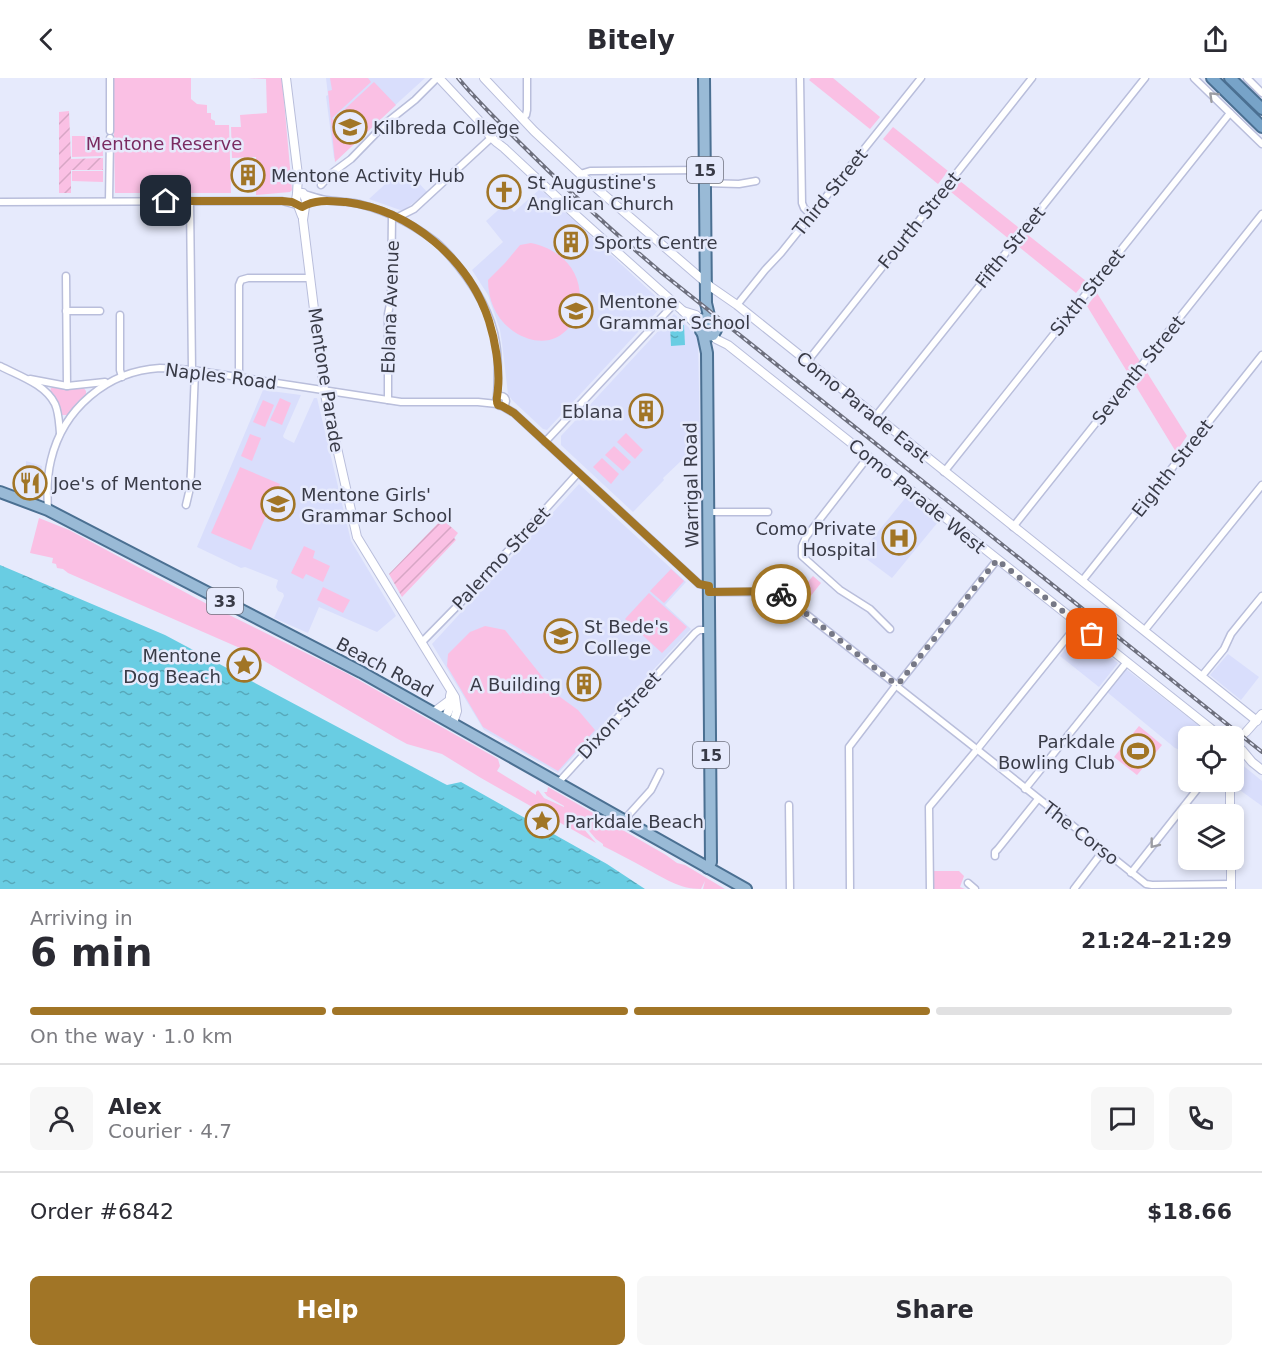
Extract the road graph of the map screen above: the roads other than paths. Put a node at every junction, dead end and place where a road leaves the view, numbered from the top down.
1 (110, 78) edge
2 (286, 78) edge
3 (438, 78) edge
4 (484, 78) edge
5 (527, 78) edge
6 (704, 78) edge
7 (800, 78) edge
8 (921, 78) edge
9 (1032, 78) edge
10 (1145, 78) edge
11 (1194, 78) edge
12 (1212, 78) edge
13 (1230, 78) edge
14 (1247, 78) edge
15 (1262, 93) edge
16 (1262, 108) edge
17 (1230, 113) junction
18 (522, 119) junction
19 (480, 122) junction
20 (1262, 127) edge
21 (491, 138) junction
22 (1262, 144) edge
23 (504, 148) junction
24 (705, 170) junction
25 (580, 174) junction
26 (757, 181) dead end
27 (705, 183) junction
28 (321, 185) dead end
29 (300, 194) junction
30 (324, 200) junction
31 (109, 201) junction
32 (190, 201) junction
33 (282, 201) junction
34 (0, 202) edge
35 (302, 205) junction
36 (414, 208) junction
37 (1262, 214) edge
38 (811, 215) junction
39 (395, 216) junction
40 (412, 226) junction
41 (66, 276) dead end
42 (310, 278) junction
43 (706, 282) junction
44 (675, 303) junction
45 (737, 305) junction
46 (66, 310) junction
47 (100, 311) dead end
48 (120, 315) dead end
49 (707, 328) junction
50 (1262, 355) edge
51 (807, 362) junction
52 (0, 366) edge
53 (193, 371) junction
54 (23, 377) junction
55 (122, 377) junction
56 (239, 378) junction
57 (110, 381) junction
58 (51, 384) junction
59 (85, 384) junction
60 (67, 386) junction
61 (324, 390) junction
62 (48, 395) junction
63 (90, 395) junction
64 (388, 400) junction
65 (500, 401) junction
66 (875, 417) junction
67 (60, 433) junction
68 (545, 442) junction
69 (868, 457) junction
70 (944, 472) junction
71 (578, 473) junction
72 (1262, 485) edge
73 (0, 492) edge
74 (186, 505) dead end
75 (48, 510) junction
76 (708, 512) junction
77 (768, 512) dead end
78 (1013, 526) junction
79 (997, 560) junction
80 (1082, 581) junction
81 (709, 589) junction
82 (1262, 596) edge
83 (1078, 624) junction
84 (890, 629) dead end
85 (709, 630) junction
86 (1144, 631) junction
87 (422, 642) junction
88 (1127, 662) junction
89 (1201, 677) junction
90 (897, 686) junction
91 (451, 696) junction
92 (434, 712) junction
93 (1259, 718) edge
94 (449, 721) junction
95 (1207, 726) edge
96 (1244, 736) edge
97 (977, 749) junction
98 (1244, 756) edge
99 (1262, 770) edge
100 (660, 772) dead end
101 (558, 783) junction
102 (1025, 789) junction
103 (1195, 792) edge
104 (1038, 799) junction
105 (789, 805) dead end
106 (624, 820) junction
107 (1103, 851) junction
108 (995, 856) dead end
109 (708, 868) junction
110 (1231, 870) edge
111 (1131, 873) junction
112 (968, 883) dead end
113 (1231, 887) edge
114 (746, 889) edge
115 (790, 889) edge
116 (850, 889) edge
117 (930, 889) edge
118 (975, 889) edge
119 (1074, 889) edge

1 - 31 street
2 - 29 street
3 - 19 street, Como Parade West
3 - 28 street
4 - 18 street, Como Parade East
5 - 18 street
6 - 24 main road, Warrigal Road / 15
7 - 38 street
8 - 38 street, Third Street
9 - 51 street, Fourth Street
10 - 66 street, Fifth Street
17 -> 11 street
12 - 20 highway
13 - 16 highway
14 - 15 street
17 - 22 street
17 - 70 street, Sixth Street
18 - 25 street, Como Parade East
19 - 21 street, Como Parade West
19 - 23 street, Como Parade West
21 - 23 street, Como Parade West
21 - 36 street
23 - 44 street, Como Parade West
24 - 25 street
24 - 27 main road, Warrigal Road / 15
25 - 43 street, Como Parade East
26 - 27 street
27 - 43 main road, Warrigal Road / 15
29 - 30 street
29 - 33 street
29 - 35 street, Mentone Parade
30 - 35 street
30 - 39 street
31 - 32 street
31 - 34 street
32 - 33 street
32 - 53 street
33 - 35 street
35 - 42 street, Mentone Parade
36 - 39 street
36 - 40 street
37 - 78 street, Seventh Street
38 - 45 street, Third Street
39 - 40 street
39 - 64 street, Eblana Avenue
40 - 65 street
41 - 46 street
42 - 56 street
42 - 61 street, Mentone Parade
43 - 45 street, Como Parade East
43 - 49 main road, Warrigal Road / 15
44 - 49 street, Como Parade West
44 - 68 street
45 - 51 street, Como Parade East
46 - 47 street
46 - 60 street
48 - 55 street
49 - 69 street, Como Parade West
49 - 76 main road, Warrigal Road / 15
50 - 80 street, Eighth Street
51 - 66 street, Como Parade East
52 - 54 street
53 - 55 street, Naples Road
53 - 56 street, Naples Road
53 - 74 street
54 - 58 street
54 - 62 street
55 - 57 street, Naples Road
56 - 61 street, Naples Road
57 - 59 street
57 - 63 street, Naples Road
58 - 60 street
58 - 62 street
59 - 60 street
59 - 63 street
61 - 64 street, Naples Road
61 - 87 street, Mentone Parade
62 - 67 street
63 - 67 street, Naples Road
64 - 65 street, Naples Road
65 - 68 street, Naples Road
66 - 70 street, Como Parade East
67 - 75 street, Naples Road
68 - 71 street, Naples Road
69 - 79 street, Como Parade West
69 - 84 street
70 - 78 street, Como Parade East
71 - 81 street, Naples Road
71 - 87 street, Palermo Street
72 - 86 street
73 - 75 main road, Beach Road / 33
75 - 92 main road, Beach Road / 33
76 - 77 street
76 - 81 main road, Warrigal Road / 15
78 - 80 street, Como Parade East
79 - 83 street, Como Parade West
79 - 90 street
80 - 86 street, Como Parade East
81 - 85 main road, Warrigal Road / 15
81 - 90 street, The Corso
82 - 89 street
83 - 88 street, Como Parade West
83 - 97 street
85 - 101 street, Dixon Street
85 - 109 main road, Warrigal Road / 15
86 - 89 street, Como Parade East
87 - 91 street, Mentone Parade
88 - 95 street, Como Parade West
88 - 102 street
89 - 93 street, Como Parade East
90 - 97 street, The Corso
90 - 116 street
91 - 92 street
91 - 94 street, Mentone Parade
92 - 94 main road, Beach Road / 33
93 - 96 street
94 - 101 main road, Beach Road / 33
97 - 102 street, The Corso
97 - 117 street
98 - 99 street
100 - 106 street
101 - 106 main road, Beach Road / 33
102 - 104 street, The Corso
103 -> 111 street
104 - 107 street, The Corso
104 - 108 street
105 - 115 street
106 - 109 main road, Beach Road / 33
107 - 111 street, The Corso
107 - 119 street
109 - 114 main road, Beach Road / 33
110 - 113 street
111 - 113 street, The Corso
112 - 118 street

